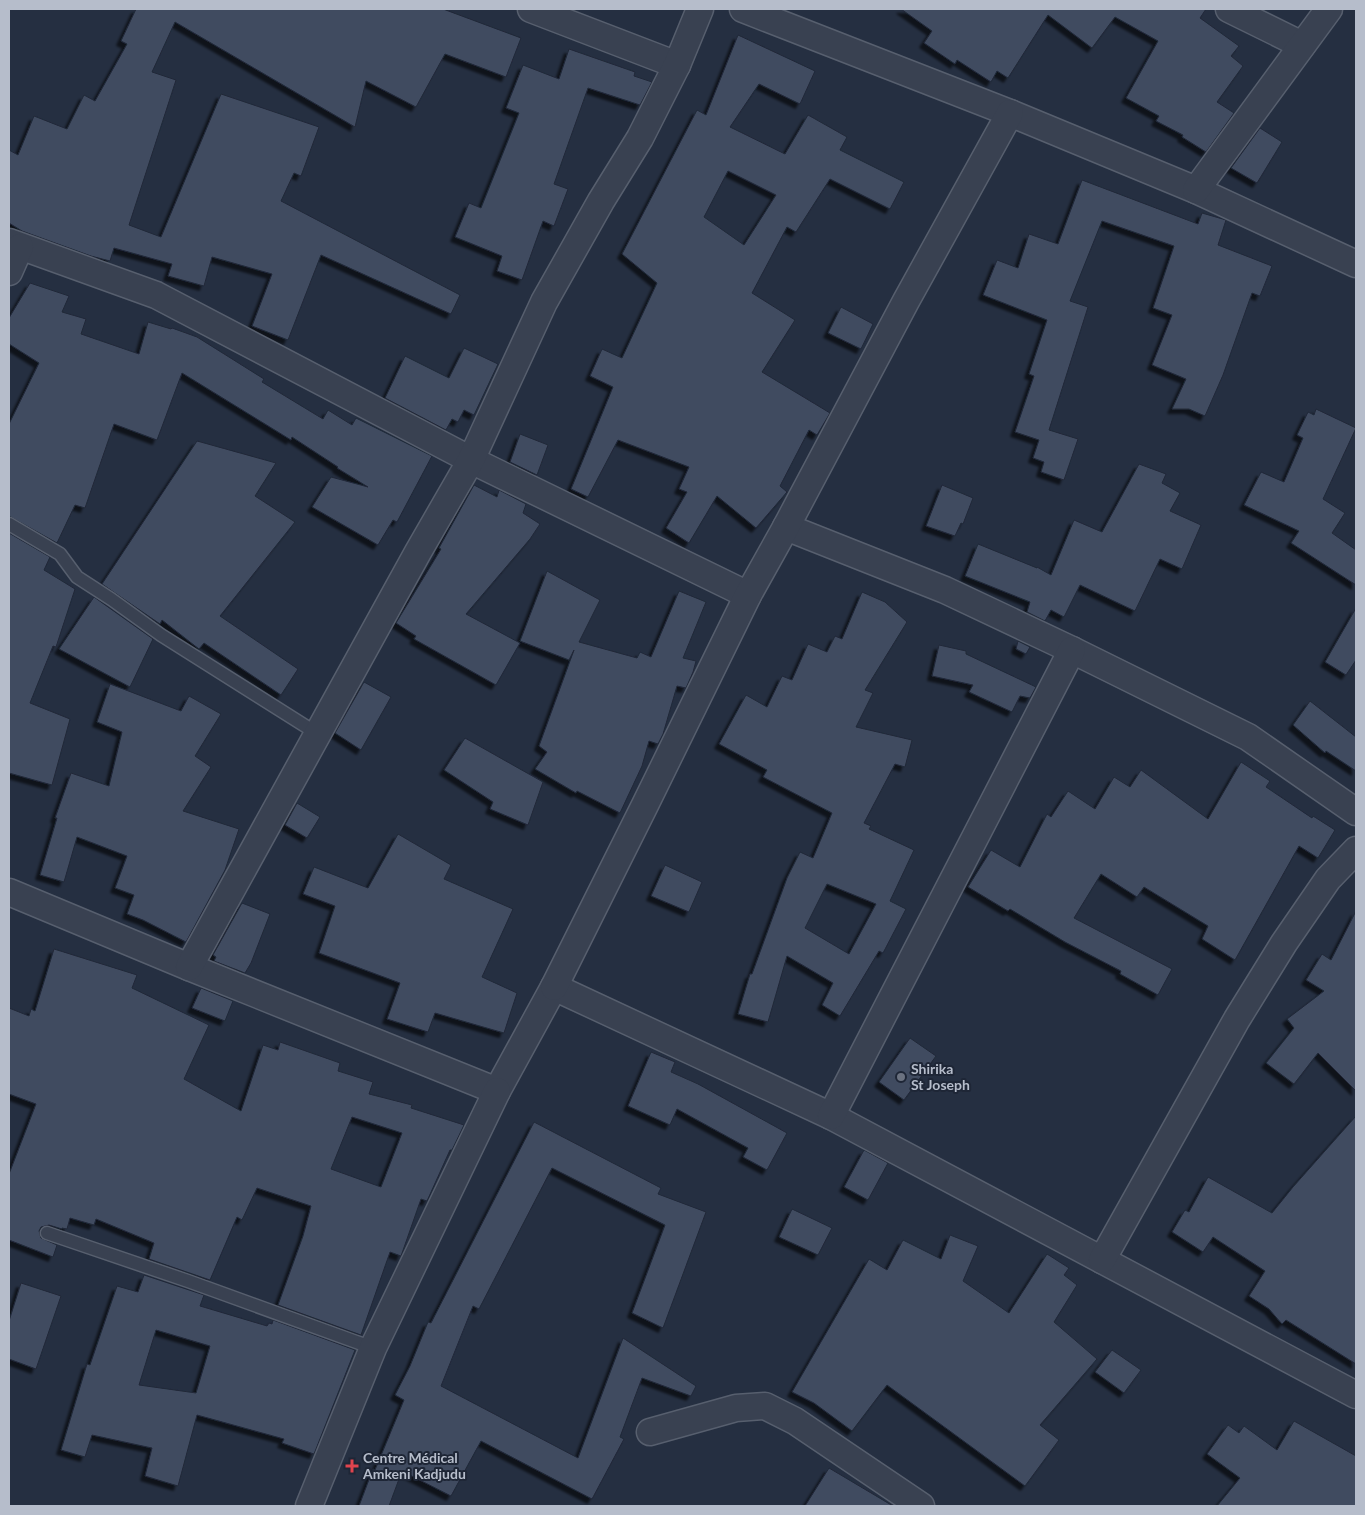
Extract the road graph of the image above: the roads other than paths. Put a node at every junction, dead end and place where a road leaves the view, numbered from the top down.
1 (531, 9) edge
2 (700, 9) edge
3 (744, 9) edge
4 (1229, 9) edge
5 (1329, 9) edge
6 (1302, 45) junction
7 (677, 65) junction
8 (1010, 113) junction
9 (1196, 190) junction
10 (15, 245) edge
11 (1356, 264) edge
12 (9, 272) edge
13 (470, 460) junction
14 (9, 524) edge
15 (786, 527) junction
16 (748, 595) junction
17 (1072, 650) junction
18 (318, 734) junction
19 (1356, 812) edge
20 (1356, 850) edge
21 (9, 892) edge
22 (189, 967) junction
23 (554, 987) junction
24 (497, 1091) junction
25 (830, 1116) junction
26 (47, 1233) dead end
27 (1102, 1260) junction
28 (373, 1348) junction
29 (1356, 1395) edge
30 (650, 1432) dead end
31 (309, 1506) edge
32 (921, 1506) edge

1 - 7 street
2 - 7 street
3 - 8 street
4 - 6 street
5 - 6 street
6 - 9 street
7 - 13 street
8 - 9 street
8 - 15 street
9 - 11 street
10 - 12 street
10 - 13 street
13 - 16 street
13 - 18 street
14 - 18 lane
15 - 16 street
15 - 17 street
16 - 23 street
17 - 19 street
17 - 25 street
18 - 22 street
20 - 27 street
21 - 22 street
22 - 24 street
23 - 24 street
23 - 25 street
24 - 28 street
25 - 27 street
26 - 28 lane
27 - 29 street
28 - 31 street
30 - 32 street

